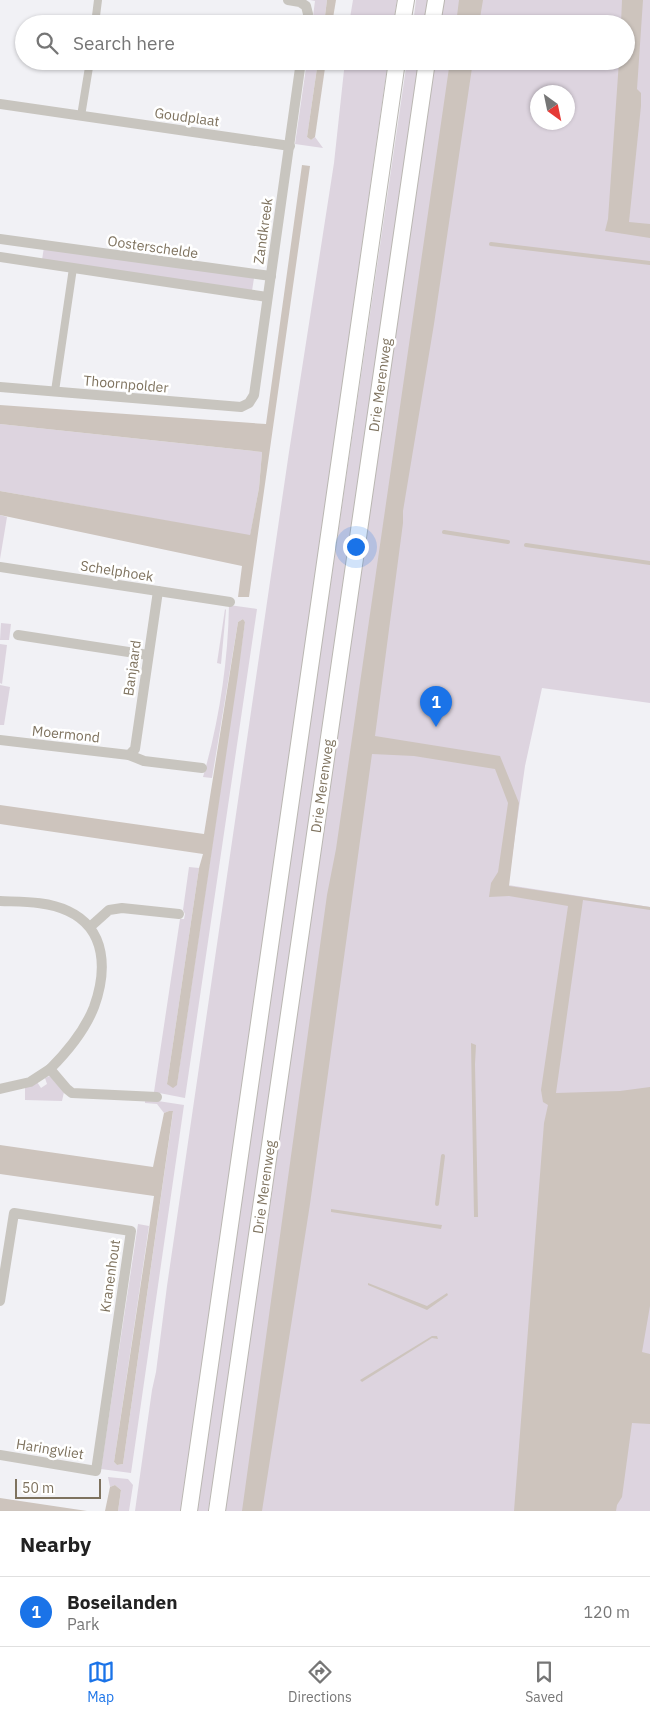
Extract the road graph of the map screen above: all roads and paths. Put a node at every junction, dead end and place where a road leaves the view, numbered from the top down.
1 (98, 0) edge
2 (288, 0) edge
3 (406, 0) edge
4 (436, 0) edge
5 (96, 15) edge
6 (307, 15) edge
7 (404, 15) edge
8 (434, 15) edge
9 (89, 70) edge
10 (301, 70) edge
11 (396, 70) edge
12 (426, 70) edge
13 (0, 104) edge
14 (82, 116) junction
15 (290, 146) junction
16 (0, 239) edge
17 (31, 244) junction
18 (0, 257) edge
19 (28, 261) junction
20 (73, 268) junction
21 (271, 276) junction
22 (267, 297) junction
23 (0, 387) edge
24 (54, 392) junction
25 (250, 403) joint
26 (0, 567) edge
27 (158, 591) junction
28 (230, 602) dead end
29 (18, 635) dead end
30 (148, 655) junction
31 (0, 740) edge
32 (132, 752) junction
33 (202, 768) dead end
34 (0, 901) edge
35 (179, 914) dead end
36 (90, 927) junction
37 (50, 1070) junction
38 (0, 1089) edge
39 (157, 1097) dead end
40 (5, 1234) edge
41 (1, 1287) edge
42 (0, 1301) edge
43 (0, 1455) edge
44 (96, 1471) joint
45 (190, 1511) edge
46 (217, 1511) edge

1 - 5 street
2 - 6 street
3 - 7 highway
4 - 8 highway
9 - 14 street
10 - 15 street, Zandkreek
11 - 45 highway, Drie Merenweg
12 - 46 highway, Drie Merenweg
13 - 14 street, Goudplaat
14 - 15 street, Goudplaat
15 - 21 street, Zandkreek
16 - 17 street, Oosterschelde
17 - 19 street
17 - 21 street, Oosterschelde
18 - 19 street
19 - 20 street
20 - 22 street
20 - 24 street
21 - 22 street, Zandkreek
22 - 25 street, Zandkreek
23 - 24 street, Thoornpolder
24 - 25 street, Thoornpolder
26 - 27 street, Schelphoek
27 - 28 street, Schelphoek
27 - 30 street, Banjaard
29 - 30 street
30 - 32 street, Banjaard
31 - 32 street, Moermond
32 - 33 street, Moermond
34 - 36 street
35 - 36 street
36 - 37 street
37 - 38 street
37 - 39 street
40 - 41 street, Kranenhout
40 - 44 street, Kranenhout
41 - 42 street, Kranenhout
43 - 44 street, Haringvliet

